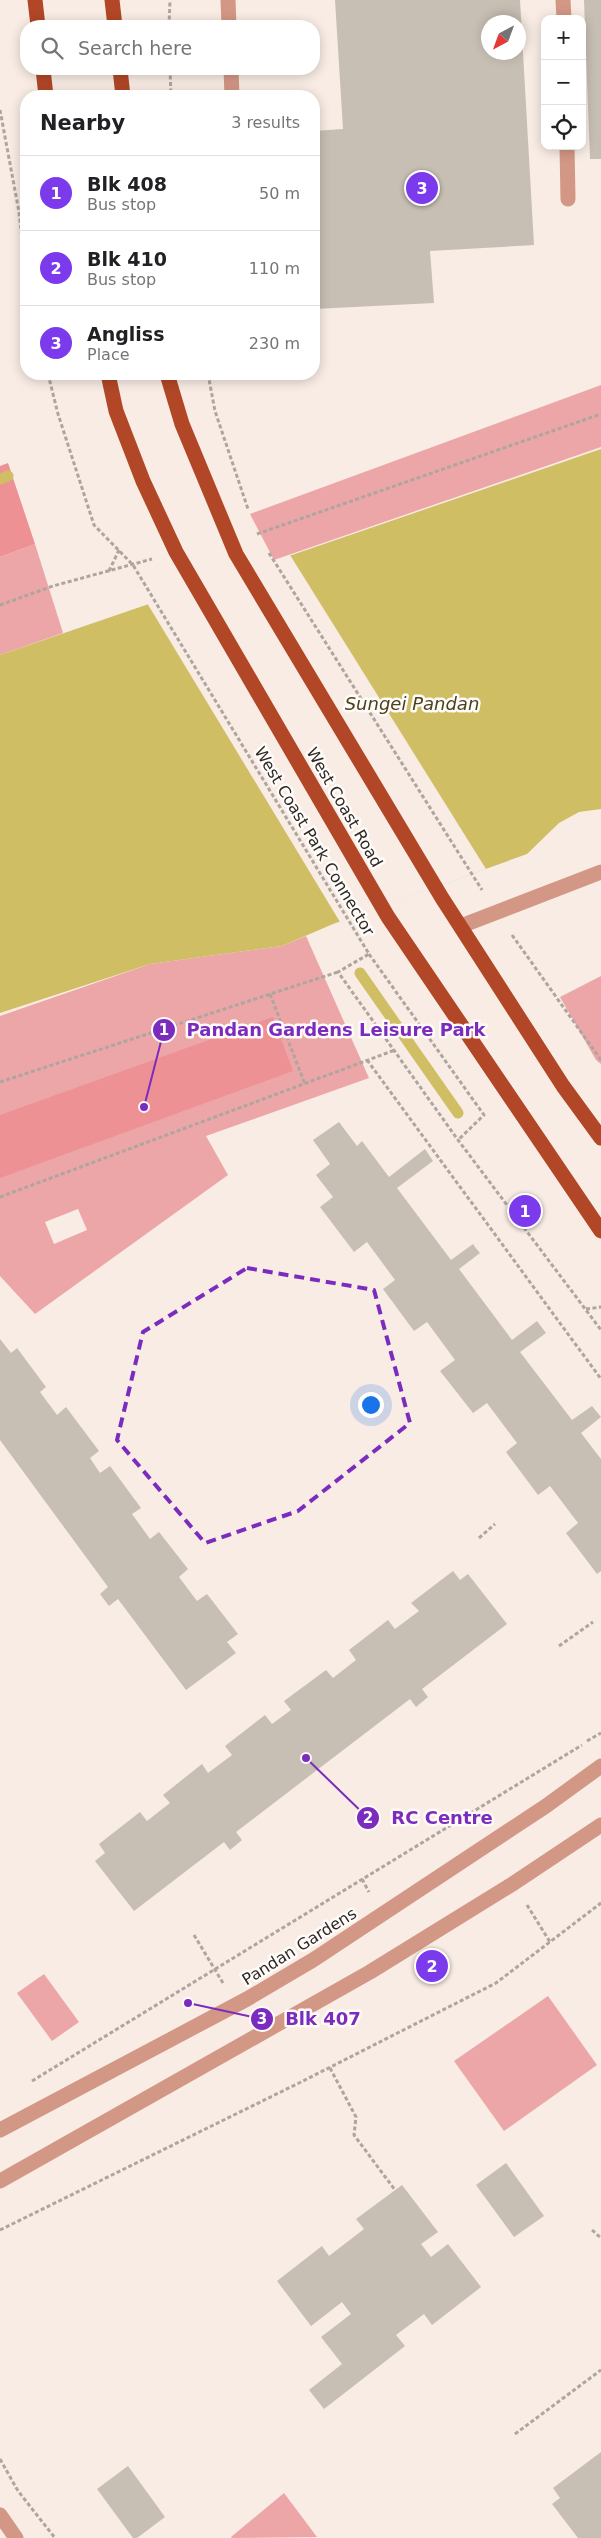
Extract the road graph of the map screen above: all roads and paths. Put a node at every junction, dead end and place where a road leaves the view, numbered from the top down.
1 (35, 0) edge
2 (112, 0) edge
3 (170, 0) edge
4 (228, 0) edge
5 (563, 0) edge
6 (564, 15) edge
7 (37, 20) edge
8 (114, 20) edge
9 (169, 20) edge
10 (229, 20) edge
11 (44, 75) edge
12 (121, 75) edge
13 (170, 75) edge
14 (231, 75) edge
15 (45, 90) edge
16 (122, 90) edge
17 (171, 90) edge
18 (232, 90) edge
19 (0, 110) edge
20 (567, 150) edge
21 (568, 199) dead end
22 (20, 221) edge
23 (50, 380) edge
24 (109, 380) edge
25 (170, 380) edge
26 (209, 380) edge
27 (601, 414) edge
28 (250, 514) dead end
29 (254, 527) dead end
30 (256, 534) junction
31 (261, 540) dead end
32 (265, 547) dead end
33 (119, 550) junction
34 (176, 552) junction
35 (133, 565) junction
36 (109, 571) junction
37 (0, 604) edge
38 (601, 872) edge
39 (496, 912) junction
40 (461, 926) junction
41 (369, 954) junction
42 (338, 972) junction
43 (270, 994) junction
44 (395, 1050) junction
45 (367, 1060) junction
46 (601, 1060) edge
47 (0, 1082) edge
48 (305, 1084) junction
49 (601, 1138) edge
50 (458, 1140) junction
51 (0, 1197) edge
52 (601, 1231) edge
53 (601, 1307) edge
54 (586, 1309) junction
55 (601, 1330) edge
56 (601, 1379) edge
57 (495, 1524) dead end
58 (479, 1538) dead end
59 (593, 1622) dead end
60 (559, 1646) dead end
61 (601, 1733) edge
62 (601, 1766) edge
63 (601, 1825) edge
64 (601, 1903) edge
65 (194, 1935) dead end
66 (215, 1968) junction
67 (236, 2005) junction
68 (330, 2068) junction
69 (24, 2086) dead end
70 (0, 2130) edge
71 (0, 2181) edge
72 (395, 2190) dead end
73 (0, 2229) edge
74 (592, 2230) dead end
75 (601, 2238) edge
76 (601, 2370) edge
77 (515, 2434) dead end
78 (0, 2459) edge
79 (0, 2515) edge
80 (16, 2538) edge
81 (54, 2538) edge

1 - 7 main road
2 - 8 main road
3 - 9 path
4 - 10 street
5 - 6 street
11 - 15 main road
12 - 16 main road
13 - 17 path
14 - 18 street
19 - 22 path
20 - 21 street
23 - 33 path, West Coast Park Connector
24 - 34 main road, West Coast Road
25 - 40 main road
26 - 28 path
27 - 30 path
29 - 30 path
30 - 31 path
32 - 39 path
33 - 35 path, West Coast Park Connector
33 - 36 path
34 - 35 path
34 - 52 main road, West Coast Road
35 - 36 path
35 - 41 path, West Coast Park Connector
36 - 37 path
38 - 39 street
39 - 40 street
39 - 46 path
40 - 49 main road
41 - 42 path, West Coast Park Connector
41 - 50 path
42 - 43 path, West Coast Park Connector
42 - 44 path
43 - 47 path, West Coast Park Connector
43 - 48 path
44 - 45 path
44 - 50 path
45 - 48 path
45 - 56 path
48 - 51 path
50 - 54 path
53 - 54 path
54 - 55 path
57 - 58 path
59 - 60 path
61 - 66 path
62 - 67 street, Pandan Gardens
63 - 71 street
64 - 68 path
65 - 66 path
66 - 67 path
66 - 69 path
67 - 70 street, Pandan Gardens
68 - 72 path
68 - 73 path
74 - 75 path
76 - 77 path
78 - 81 path
79 - 80 street

